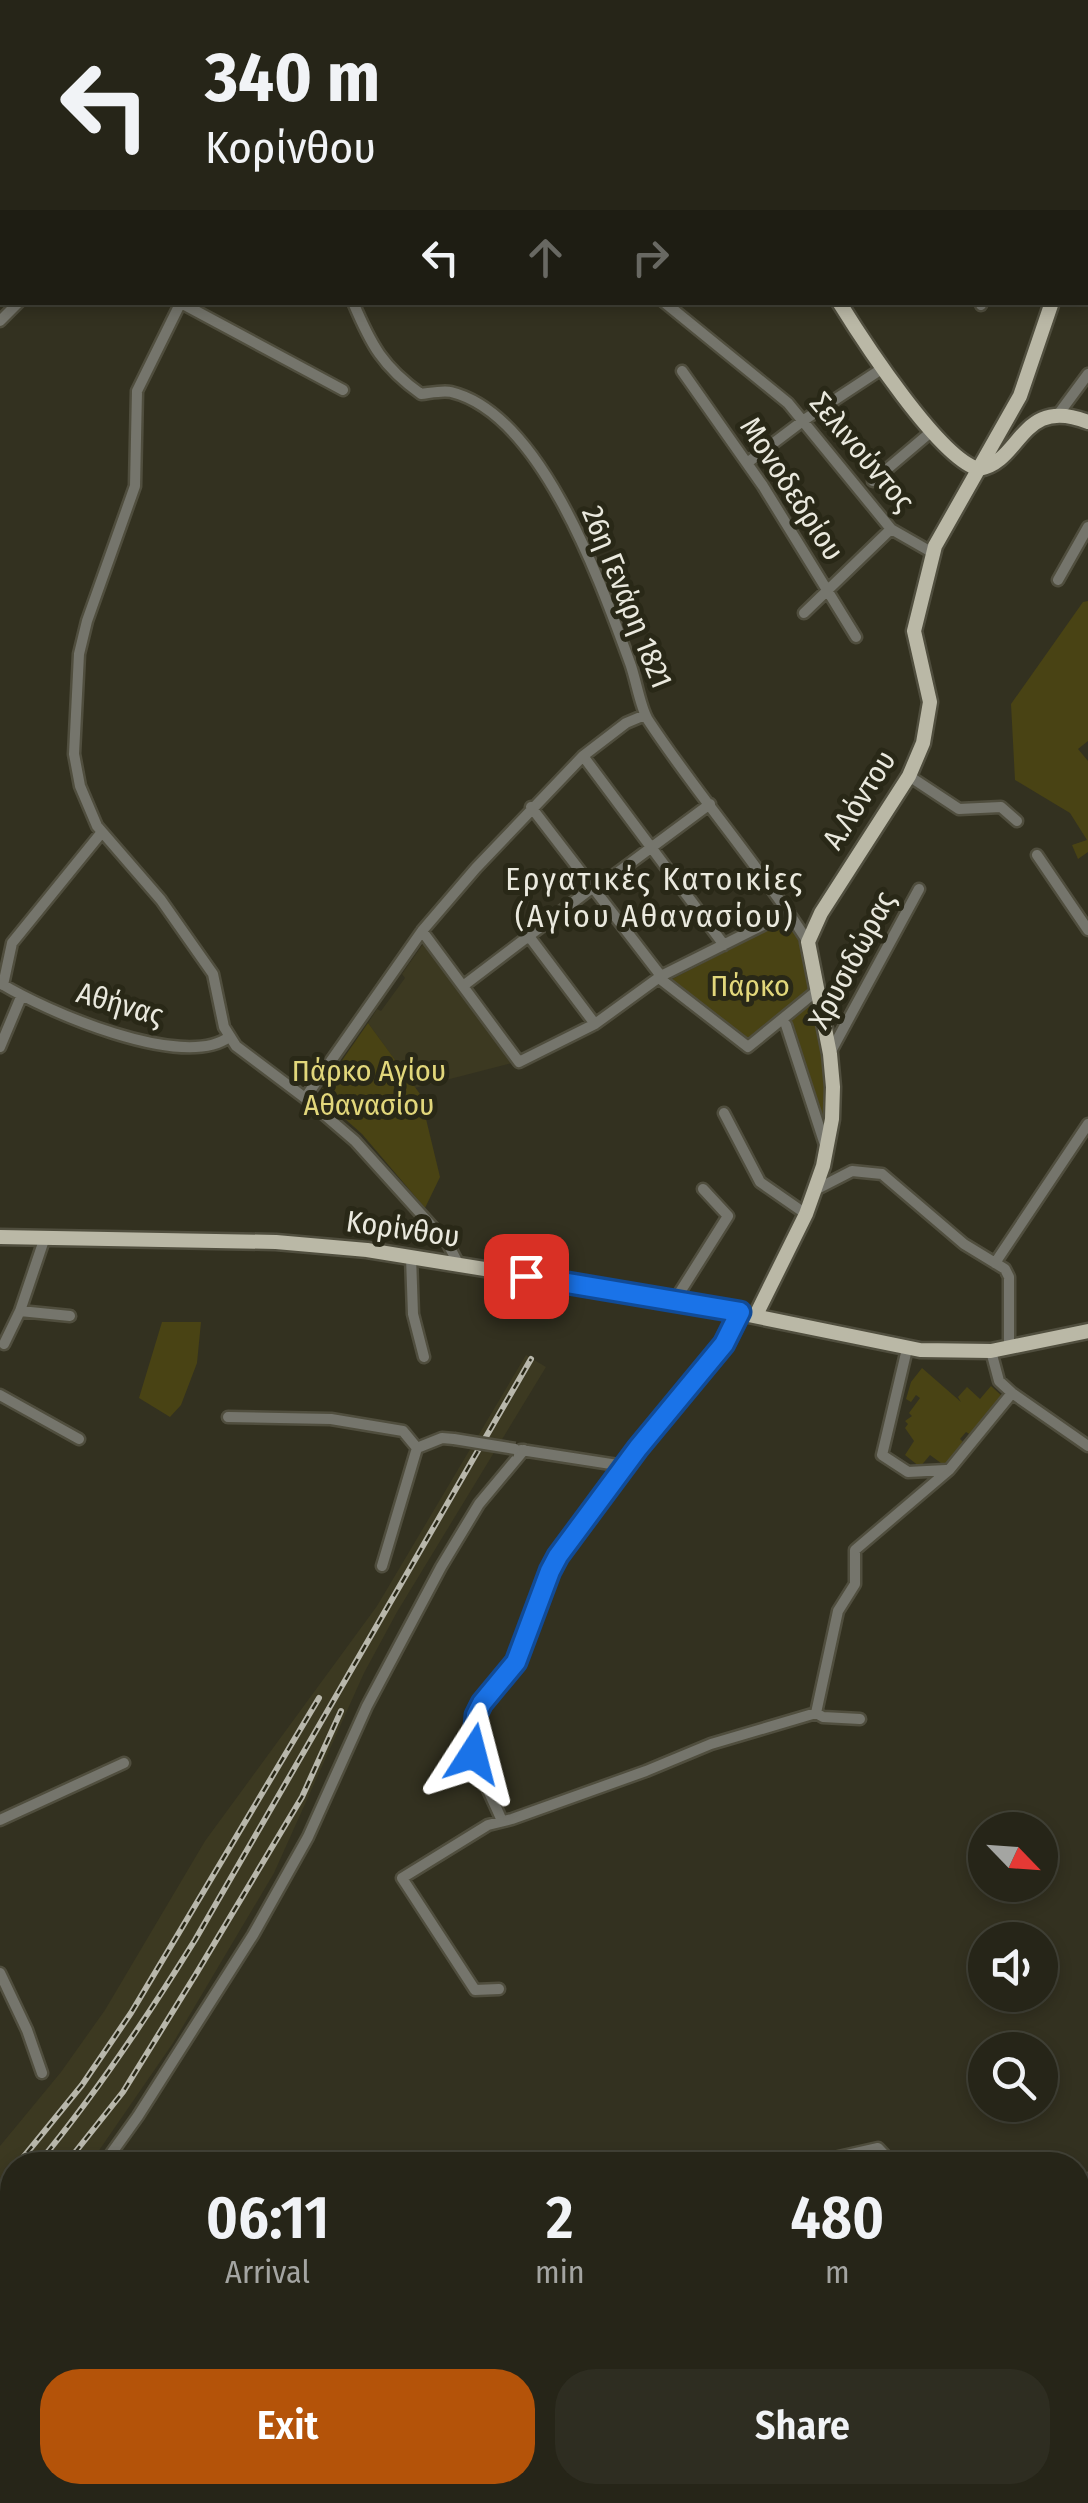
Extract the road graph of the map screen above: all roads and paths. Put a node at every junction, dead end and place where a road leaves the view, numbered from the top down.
1 (180, 305) edge
2 (185, 305) edge
3 (354, 305) edge
4 (668, 305) edge
5 (841, 305) edge
6 (1051, 305) edge
7 (883, 368) junction
8 (682, 371) dead end
9 (1088, 374) edge
10 (343, 390) dead end
11 (1057, 416) junction
12 (804, 420) junction
13 (1088, 422) edge
14 (932, 431) junction
15 (747, 463) junction
16 (979, 469) junction
17 (873, 481) dead end
18 (1088, 527) edge
19 (890, 529) junction
20 (933, 553) junction
21 (1058, 580) dead end
22 (828, 591) junction
23 (804, 613) dead end
24 (856, 637) dead end
25 (645, 715) junction
26 (583, 756) junction
27 (909, 776) junction
28 (710, 804) junction
29 (532, 807) junction
30 (1017, 821) dead end
31 (102, 832) junction
32 (651, 848) junction
33 (1037, 855) dead end
34 (593, 889) junction
35 (918, 889) dead end
36 (789, 912) junction
37 (1088, 930) edge
38 (422, 931) junction
39 (528, 935) junction
40 (811, 935) junction
41 (724, 944) junction
42 (660, 977) junction
43 (2, 984) edge
44 (463, 986) junction
45 (819, 989) junction
46 (21, 998) junction
47 (596, 1024) junction
48 (786, 1025) dead end
49 (230, 1037) junction
50 (0, 1046) edge
51 (830, 1054) junction
52 (306, 1098) junction
53 (724, 1113) dead end
54 (1088, 1124) edge
55 (827, 1151) junction
56 (703, 1189) dead end
57 (815, 1190) junction
58 (806, 1214) junction
59 (0, 1237) edge
60 (45, 1237) junction
61 (412, 1257) junction
62 (995, 1263) junction
63 (459, 1265) junction
64 (675, 1300) junction
65 (20, 1312) junction
66 (748, 1314) junction
67 (70, 1316) dead end
68 (1088, 1330) edge
69 (4, 1344) dead end
70 (907, 1348) junction
71 (1009, 1348) junction
72 (991, 1351) junction
73 (424, 1357) dead end
74 (1012, 1393) junction
75 (0, 1396) edge
76 (228, 1417) dead end
77 (79, 1439) dead end
78 (1088, 1446) edge
79 (417, 1448) junction
80 (519, 1450) junction
81 (624, 1466) junction
82 (949, 1470) junction
83 (382, 1566) dead end
84 (816, 1713) junction
85 (860, 1719) dead end
86 (124, 1763) dead end
87 (0, 1820) edge
88 (502, 1821) junction
89 (0, 1972) edge
90 (499, 1989) dead end
91 (42, 2072) dead end
92 (112, 2152) edge

1 - 31 street
2 - 10 street
3 - 25 street, 26η Γενάρη 1821
4 - 12 street, Σελινούντος
5 - 7 main road
6 - 16 main road, Α.Λόντου
7 - 12 street
7 - 14 main road
8 - 15 street, Μονοδεδρίου
9 - 11 street
11 - 13 main road
11 - 16 main road
12 - 15 street
12 - 19 street, Σελινούντος
14 - 16 main road
14 - 17 street
15 - 22 street, Μονοδεδρίου
16 - 20 main road, Α.Λόντου
18 - 21 street
19 - 20 street, Σελινούντος
19 - 22 street
20 - 27 main road, Α.Λόντου
22 - 23 street
22 - 24 street, Μονοδεδρίου
25 - 26 street
25 - 28 street, 26η Γενάρη 1821
26 - 29 street
26 - 32 street
27 - 30 street
27 - 40 main road, Α.Λόντου
28 - 32 street
28 - 36 street, 26η Γενάρη 1821
29 - 34 street
29 - 38 street
31 - 43 street
31 - 49 street
32 - 34 street
32 - 41 street
33 - 37 street
34 - 39 street
34 - 42 street
35 - 51 street, Χρυσιδώρας
36 - 40 street, 26η Γενάρη 1821
36 - 41 street
38 - 44 street
38 - 52 street
39 - 44 street
39 - 47 street
40 - 45 main road
41 - 42 street
42 - 45 street
42 - 47 street
43 - 46 street, Αθήνας
44 - 47 street
45 - 51 main road
46 - 49 street, Αθήνας
46 - 50 street
48 - 55 street
49 - 52 street
51 - 55 main road
52 - 63 street
53 - 58 street
54 - 62 street
55 - 57 main road
56 - 64 street
57 - 58 main road
57 - 62 street
58 - 66 main road
59 - 60 main road, Κορίνθου
60 - 61 main road, Κορίνθου
60 - 65 street
61 - 63 main road, Κορίνθου
61 - 73 street
62 - 71 street
63 - 64 main road, Κορίνθου
64 - 66 main road, Κορίνθου
65 - 67 street
65 - 69 street
66 - 70 main road, Κορίνθου
66 - 81 street
68 - 71 main road, Κορίνθου
70 - 72 main road, Κορίνθου
70 - 82 street
71 - 72 main road, Κορίνθου
72 - 74 street
74 - 78 street
74 - 82 street
75 - 77 street
76 - 79 street
79 - 80 street, bridge
79 - 83 street
80 - 81 street
80 - 92 street
81 - 88 street
82 - 84 street
84 - 85 street
84 - 88 street
86 - 87 street
88 - 90 street
89 - 91 street

